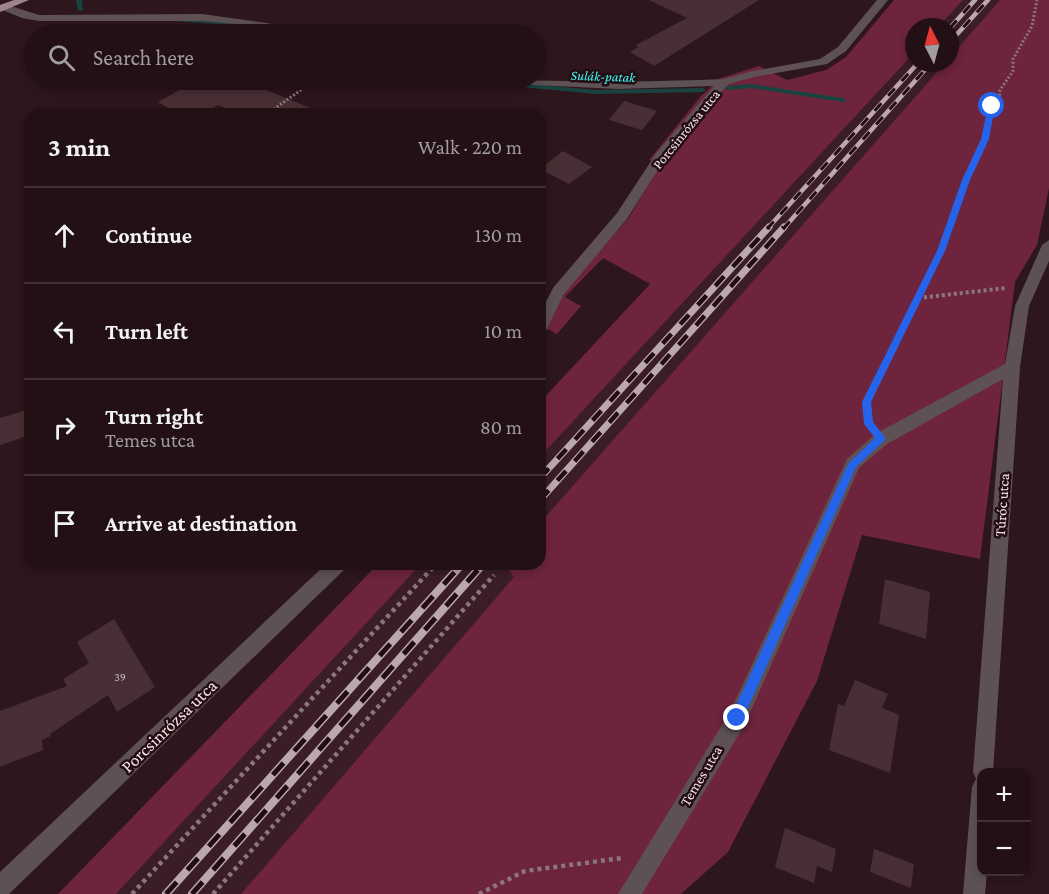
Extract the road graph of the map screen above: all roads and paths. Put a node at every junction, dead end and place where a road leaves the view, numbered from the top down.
1 (24, 0) edge
2 (883, 0) edge
3 (1037, 0) edge
4 (2, 8) edge
5 (258, 24) edge
6 (546, 82) edge
7 (725, 82) junction
8 (301, 90) edge
9 (275, 108) edge
10 (1049, 245) edge
11 (1039, 277) edge
12 (917, 298) junction
13 (546, 317) edge
14 (1011, 367) junction
15 (881, 439) junction
16 (332, 570) edge
17 (430, 570) edge
18 (494, 575) dead end
19 (982, 768) edge
20 (979, 822) edge
21 (658, 847) junction
22 (0, 888) edge
23 (132, 894) edge
24 (213, 894) edge
25 (479, 894) edge
26 (629, 894) edge
27 (974, 894) edge

1 - 4 main road
2 - 7 street, Porcsinrózsa utca
3 - 12 path
4 - 5 street
6 - 7 street
7 - 13 street, Porcsinrózsa utca
8 - 9 path
10 - 11 street, Túróc utca
11 - 12 path
11 - 14 street, Túróc utca
12 - 15 path
14 - 15 street, Temes utca
14 - 19 street, Túróc utca
15 - 21 street, Temes utca
16 - 22 street, Porcsinrózsa utca
17 - 23 path
18 - 24 path
20 - 27 street
21 - 25 path
21 - 26 street, Temes utca

